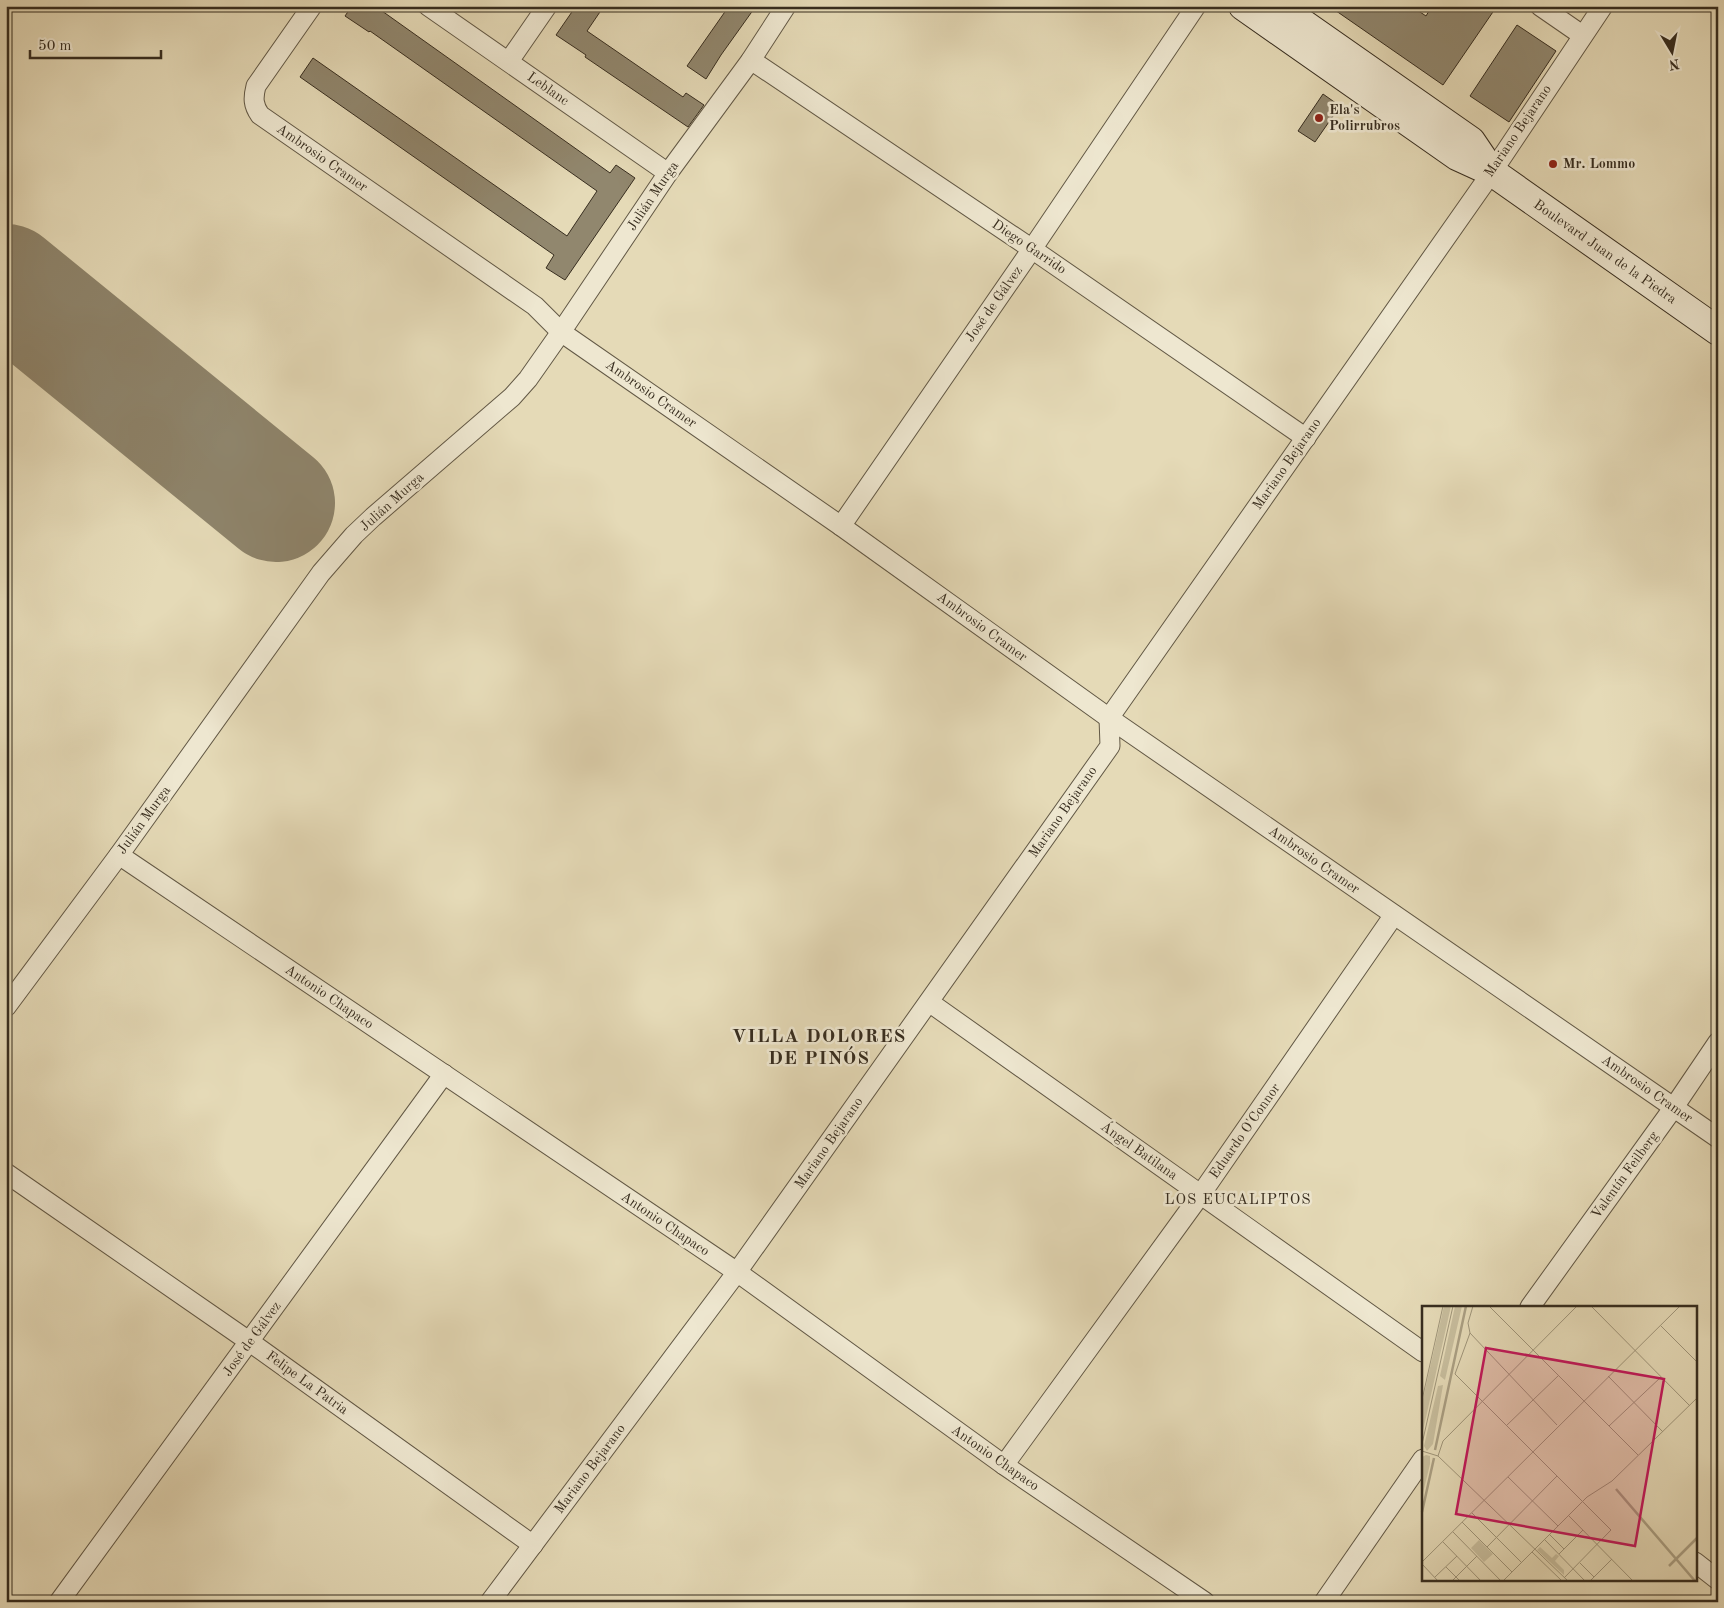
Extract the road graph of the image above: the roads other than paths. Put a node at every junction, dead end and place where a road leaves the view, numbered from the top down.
1 (312, 6) edge
2 (428, 6) edge
3 (547, 6) edge
4 (786, 6) edge
5 (1196, 6) edge
6 (1243, 6) edge
7 (1278, 6) edge
8 (1540, 6) edge
9 (1603, 6) edge
10 (1582, 35) junction
11 (750, 60) junction
12 (509, 61) junction
13 (668, 172) junction
14 (1492, 172) junction
15 (1032, 249) junction
16 (1718, 331) edge
17 (561, 332) junction
18 (1306, 438) junction
19 (841, 526) junction
20 (1108, 718) junction
21 (119, 855) junction
22 (1394, 915) junction
23 (929, 1002) junction
24 (6, 1007) edge
25 (1718, 1042) edge
26 (444, 1074) junction
27 (1674, 1107) junction
28 (1718, 1138) edge
29 (6, 1173) edge
30 (1201, 1194) junction
31 (737, 1272) junction
32 (1531, 1306) edge
33 (250, 1342) junction
34 (1422, 1351) edge
35 (1422, 1460) edge
36 (1004, 1465) junction
37 (533, 1545) junction
38 (1696, 1563) edge
39 (1718, 1580) edge
40 (59, 1602) edge
41 (490, 1602) edge
42 (1205, 1602) edge
43 (1324, 1602) edge

1 - 17 street, Ambrosio Cramer
2 - 12 street, Leblanc
3 - 12 street
4 - 11 street, Julián Murga
5 - 15 street, José de Gálvez
6 - 14 main road, Boulevard Juan de la Piedra
7 - 14 main road, Boulevard Juan de la Piedra
8 - 10 street
9 - 10 street, Mariano Bejarano
10 - 14 street, Mariano Bejarano
11 - 13 street, Julián Murga
11 - 15 street, Diego Garrido
12 - 13 street, Leblanc
13 - 17 street, Julián Murga
14 - 16 main road, Boulevard Juan de la Piedra
14 - 18 street, Mariano Bejarano
15 - 18 street, Diego Garrido
15 - 19 street, José de Gálvez
17 - 19 street, Ambrosio Cramer
17 - 21 street, Julián Murga
18 - 20 street, Mariano Bejarano
19 - 20 street, Ambrosio Cramer
20 - 22 street, Ambrosio Cramer
20 - 23 street, Mariano Bejarano
21 - 24 street, Julián Murga
21 - 26 street, Antonio Chapaco
22 - 27 street, Ambrosio Cramer
22 - 30 street, Eduardo O'Connor
23 - 30 street, Ángel Batilana
23 - 31 street, Mariano Bejarano
25 - 27 street, Valentín Feilberg
26 - 31 street, Antonio Chapaco
26 - 33 street, José de Gálvez
27 - 28 street, Ambrosio Cramer
27 - 32 street, Valentín Feilberg
29 - 33 street, Felipe La Patria
30 - 34 street, Ángel Batilana
30 - 36 street, Eduardo O'Connor
31 - 36 street, Antonio Chapaco
31 - 37 street, Mariano Bejarano
33 - 37 street, Felipe La Patria
33 - 40 street, José de Gálvez
35 - 43 street
36 - 42 street, Antonio Chapaco
37 - 41 street, Mariano Bejarano
38 - 39 street

